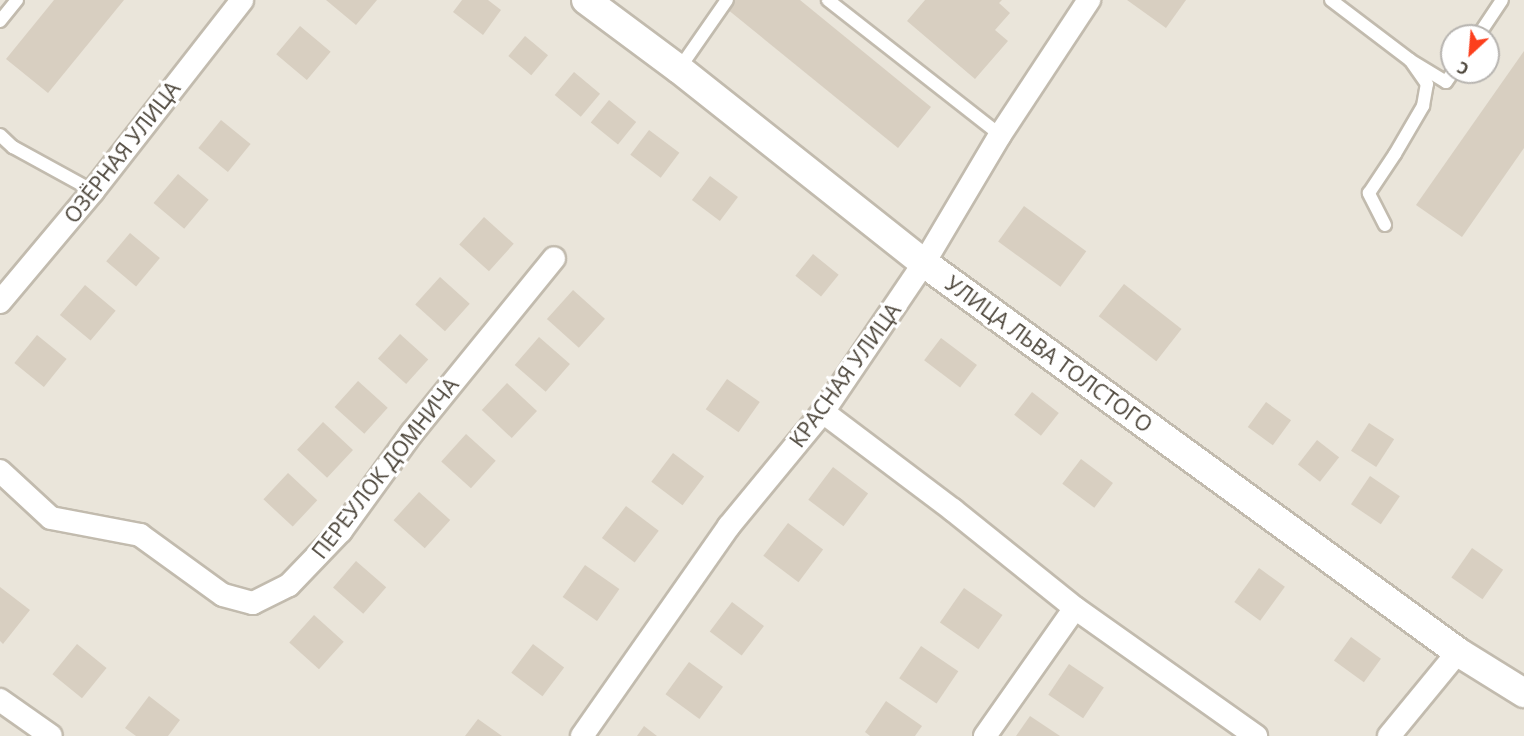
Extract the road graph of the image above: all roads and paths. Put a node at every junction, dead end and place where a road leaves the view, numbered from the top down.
1 (17, 0) edge
2 (242, 0) edge
3 (586, 0) edge
4 (727, 0) edge
5 (828, 0) edge
6 (1330, 0) edge
7 (1502, 0) edge
8 (1083, 2) edge
9 (0, 21) edge
10 (1486, 24) edge
11 (1410, 60) junction
12 (679, 69) junction
13 (1440, 78) edge
14 (0, 135) edge
15 (1000, 135) junction
16 (93, 191) junction
17 (1385, 225) dead end
18 (554, 258) dead end
19 (924, 263) junction
20 (0, 302) edge
21 (823, 412) junction
22 (0, 471) edge
23 (1075, 608) junction
24 (1458, 652) junction
25 (1524, 693) edge
26 (0, 700) edge
27 (51, 736) edge
28 (582, 736) edge
29 (985, 736) edge
30 (1257, 736) edge
31 (1389, 736) edge

1 - 9 lane
2 - 16 street, ОЗЁРНАЯ УЛИЦА
3 - 12 street, УЛИЦА ЛЬВА ТОЛСТОГО
4 - 12 lane
5 - 15 lane
6 - 11 lane
7 - 10 lane
8 - 15 street, КРАСНАЯ УЛИЦА
11 - 13 lane
11 - 17 lane
12 - 19 street, УЛИЦА ЛЬВА ТОЛСТОГО
14 - 16 lane
15 - 19 street, КРАСНАЯ УЛИЦА
16 - 20 street, ОЗЁРНАЯ УЛИЦА
18 - 22 street, ПЕРЕУЛОК ДОМНИЧА
19 - 21 street, КРАСНАЯ УЛИЦА
19 - 24 street, УЛИЦА ЛЬВА ТОЛСТОГО
21 - 23 street
21 - 28 street, КРАСНАЯ УЛИЦА
23 - 29 street
23 - 30 street
24 - 25 street, УЛИЦА ЛЬВА ТОЛСТОГО
24 - 31 street
26 - 27 street

